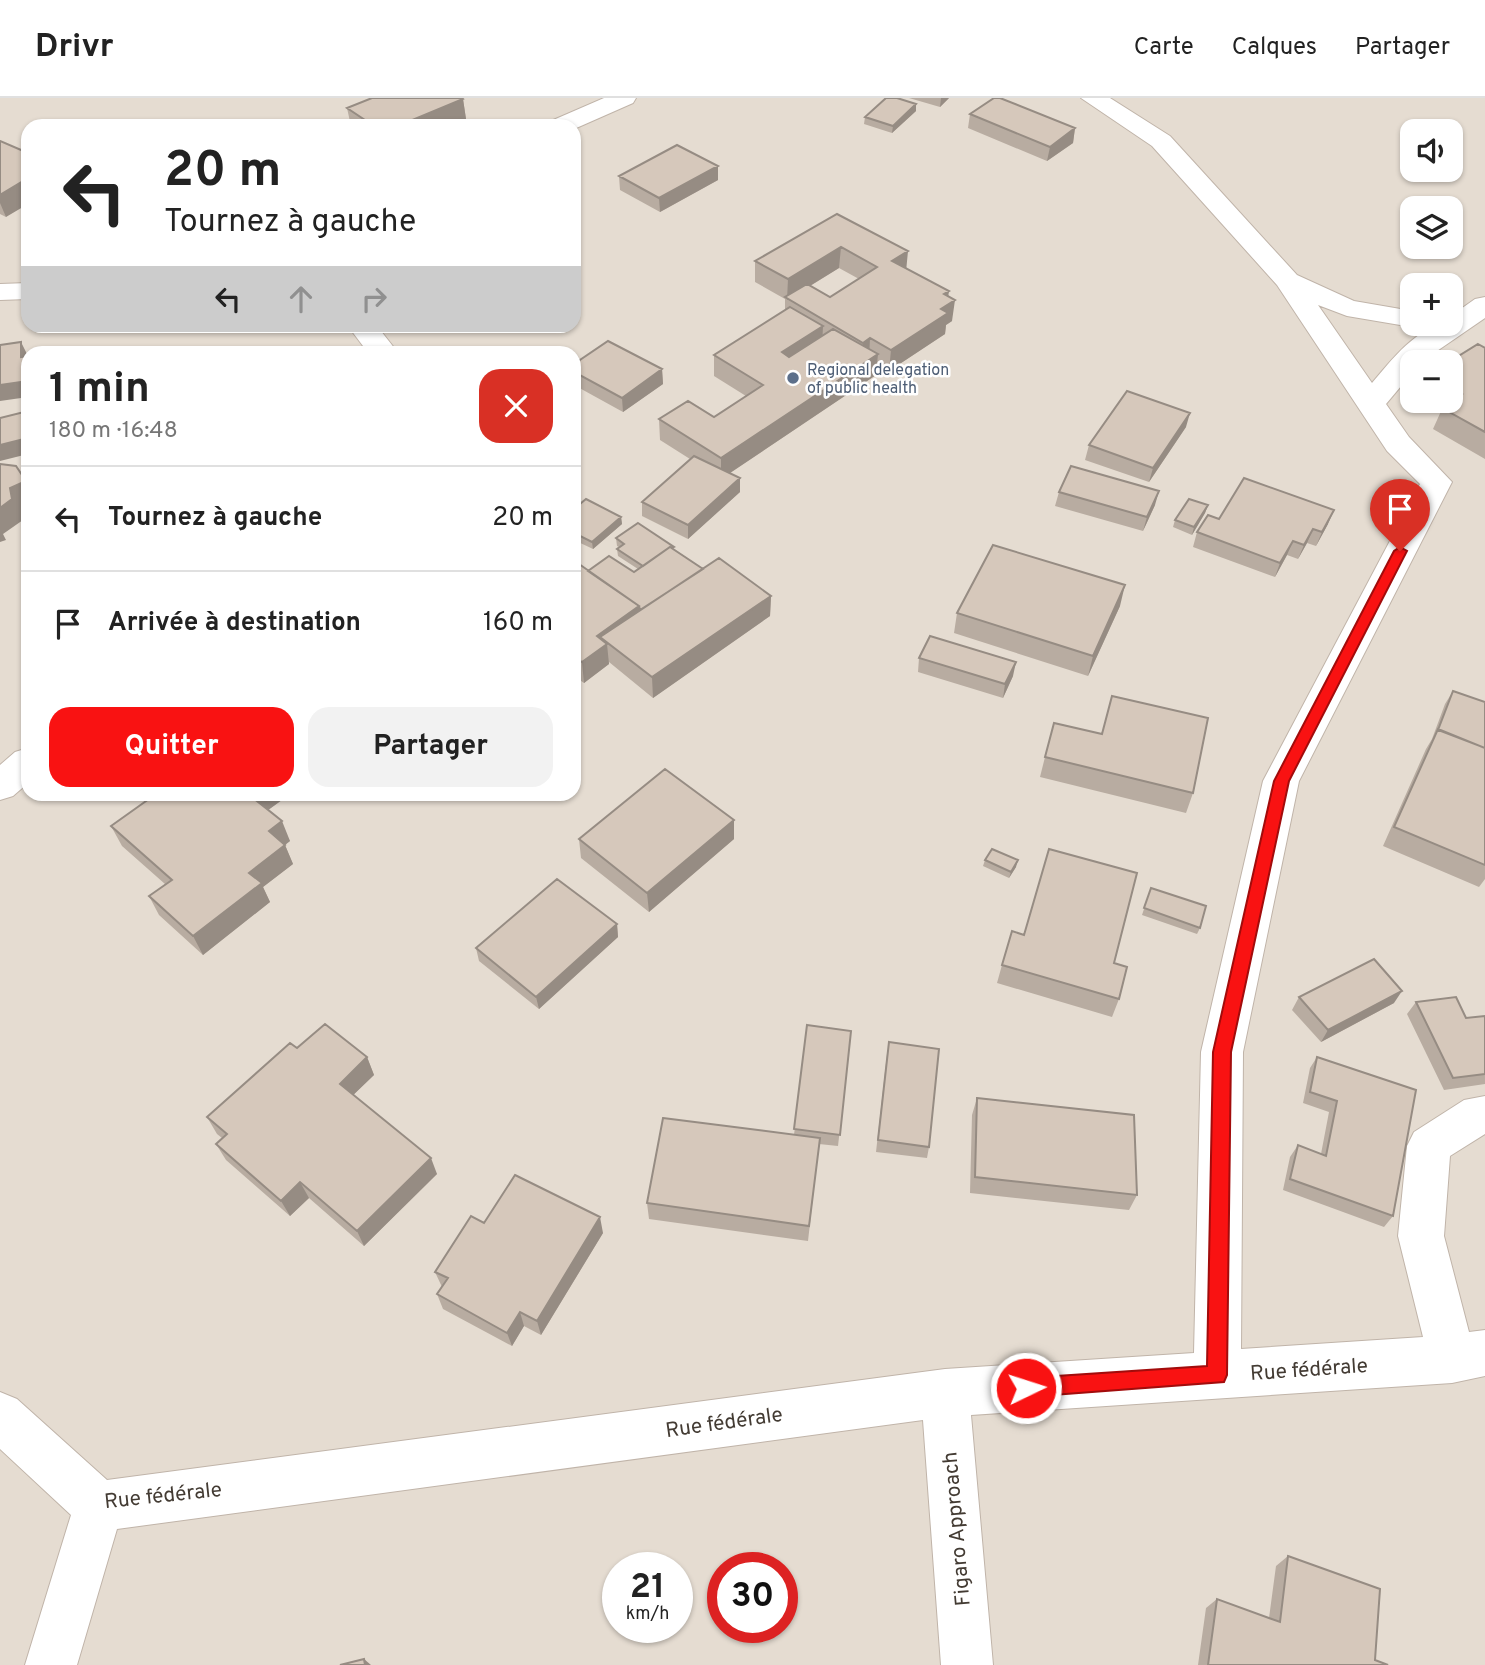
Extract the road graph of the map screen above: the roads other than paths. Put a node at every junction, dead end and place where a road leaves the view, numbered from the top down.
1 (622, 98) edge
2 (1093, 98) edge
3 (576, 119) edge
4 (1287, 280) junction
5 (21, 290) edge
6 (0, 292) edge
7 (1467, 315) edge
8 (1400, 317) edge
9 (1371, 401) junction
10 (21, 768) edge
11 (0, 786) edge
12 (1485, 1115) edge
13 (1469, 1356) edge
14 (1217, 1375) junction
15 (945, 1393) junction
16 (0, 1416) edge
17 (99, 1506) junction
18 (51, 1665) edge
19 (967, 1665) edge

1 - 3 street
2 - 4 street
4 - 8 street
4 - 9 street
5 - 6 street
7 - 9 street
9 - 14 street
10 - 11 street
12 - 13 street
13 - 14 street, Rue fédérale
14 - 15 street, Rue fédérale
15 - 17 street, Rue fédérale
15 - 19 street, Figaro Approach
16 - 17 street, Rue fédérale
17 - 18 street

